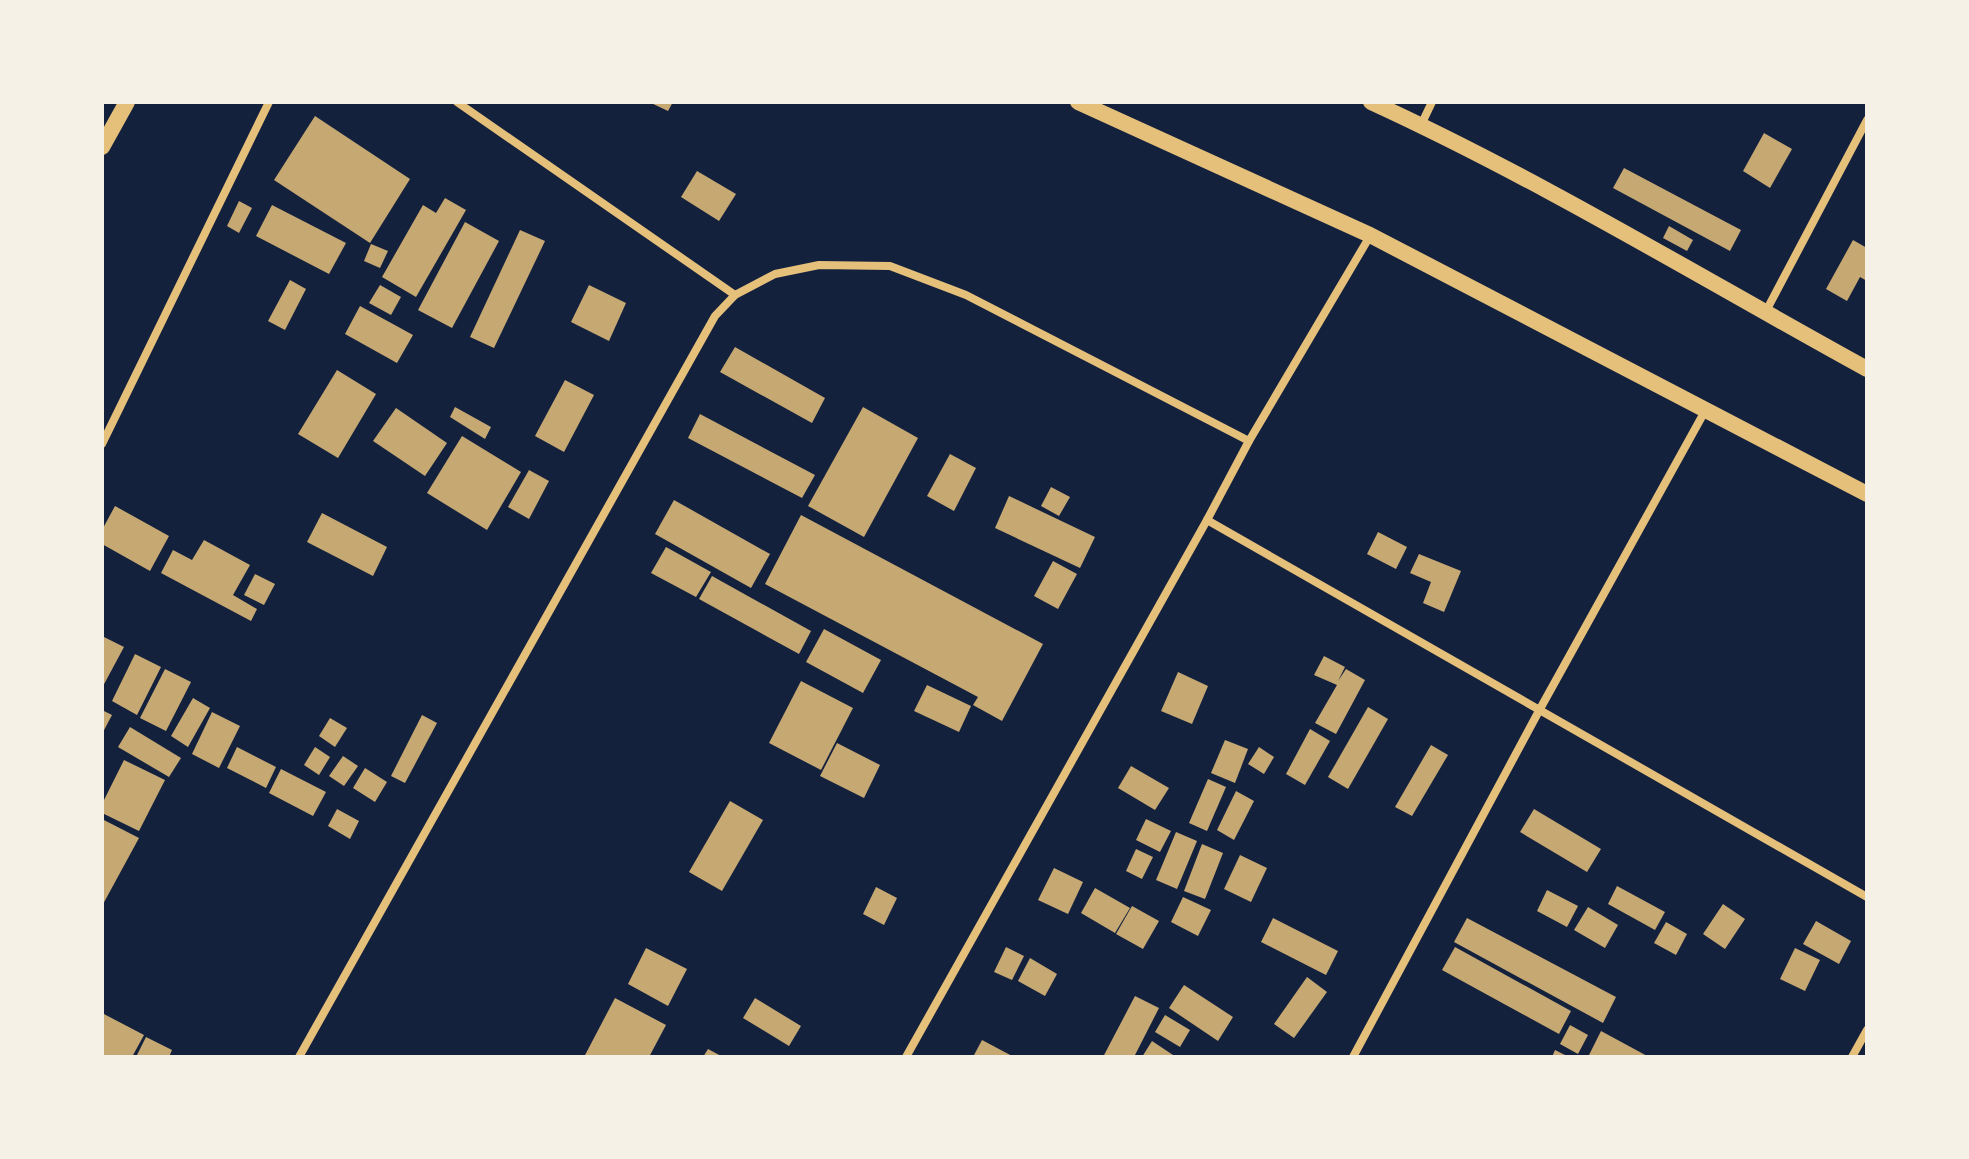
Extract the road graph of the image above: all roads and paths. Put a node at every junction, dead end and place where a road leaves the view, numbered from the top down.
1 (127, 102) edge
2 (269, 102) edge
3 (457, 102) edge
4 (1078, 102) edge
5 (1371, 102) edge
6 (1432, 102) edge
7 (1867, 120) edge
8 (1421, 125) junction
9 (102, 147) edge
10 (1370, 235) junction
11 (735, 295) junction
12 (1765, 313) junction
13 (1867, 369) edge
14 (1705, 411) junction
15 (1249, 441) junction
16 (102, 444) edge
17 (1867, 494) edge
18 (1207, 520) junction
19 (1540, 709) junction
20 (1867, 897) edge
21 (1867, 1030) edge
22 (299, 1057) edge
23 (906, 1057) edge
24 (1353, 1057) edge
25 (1852, 1057) edge

1 - 9 main road
2 - 16 street
3 - 11 street
4 - 10 main road
5 - 8 main road
6 - 8 street
7 - 12 street
8 - 12 main road
10 - 14 main road
10 - 15 street
11 - 15 street
11 - 22 street
12 - 13 main road
14 - 17 main road
14 - 19 street
15 - 18 street
18 - 19 street
18 - 23 street
19 - 20 street
19 - 24 street
21 - 25 street

